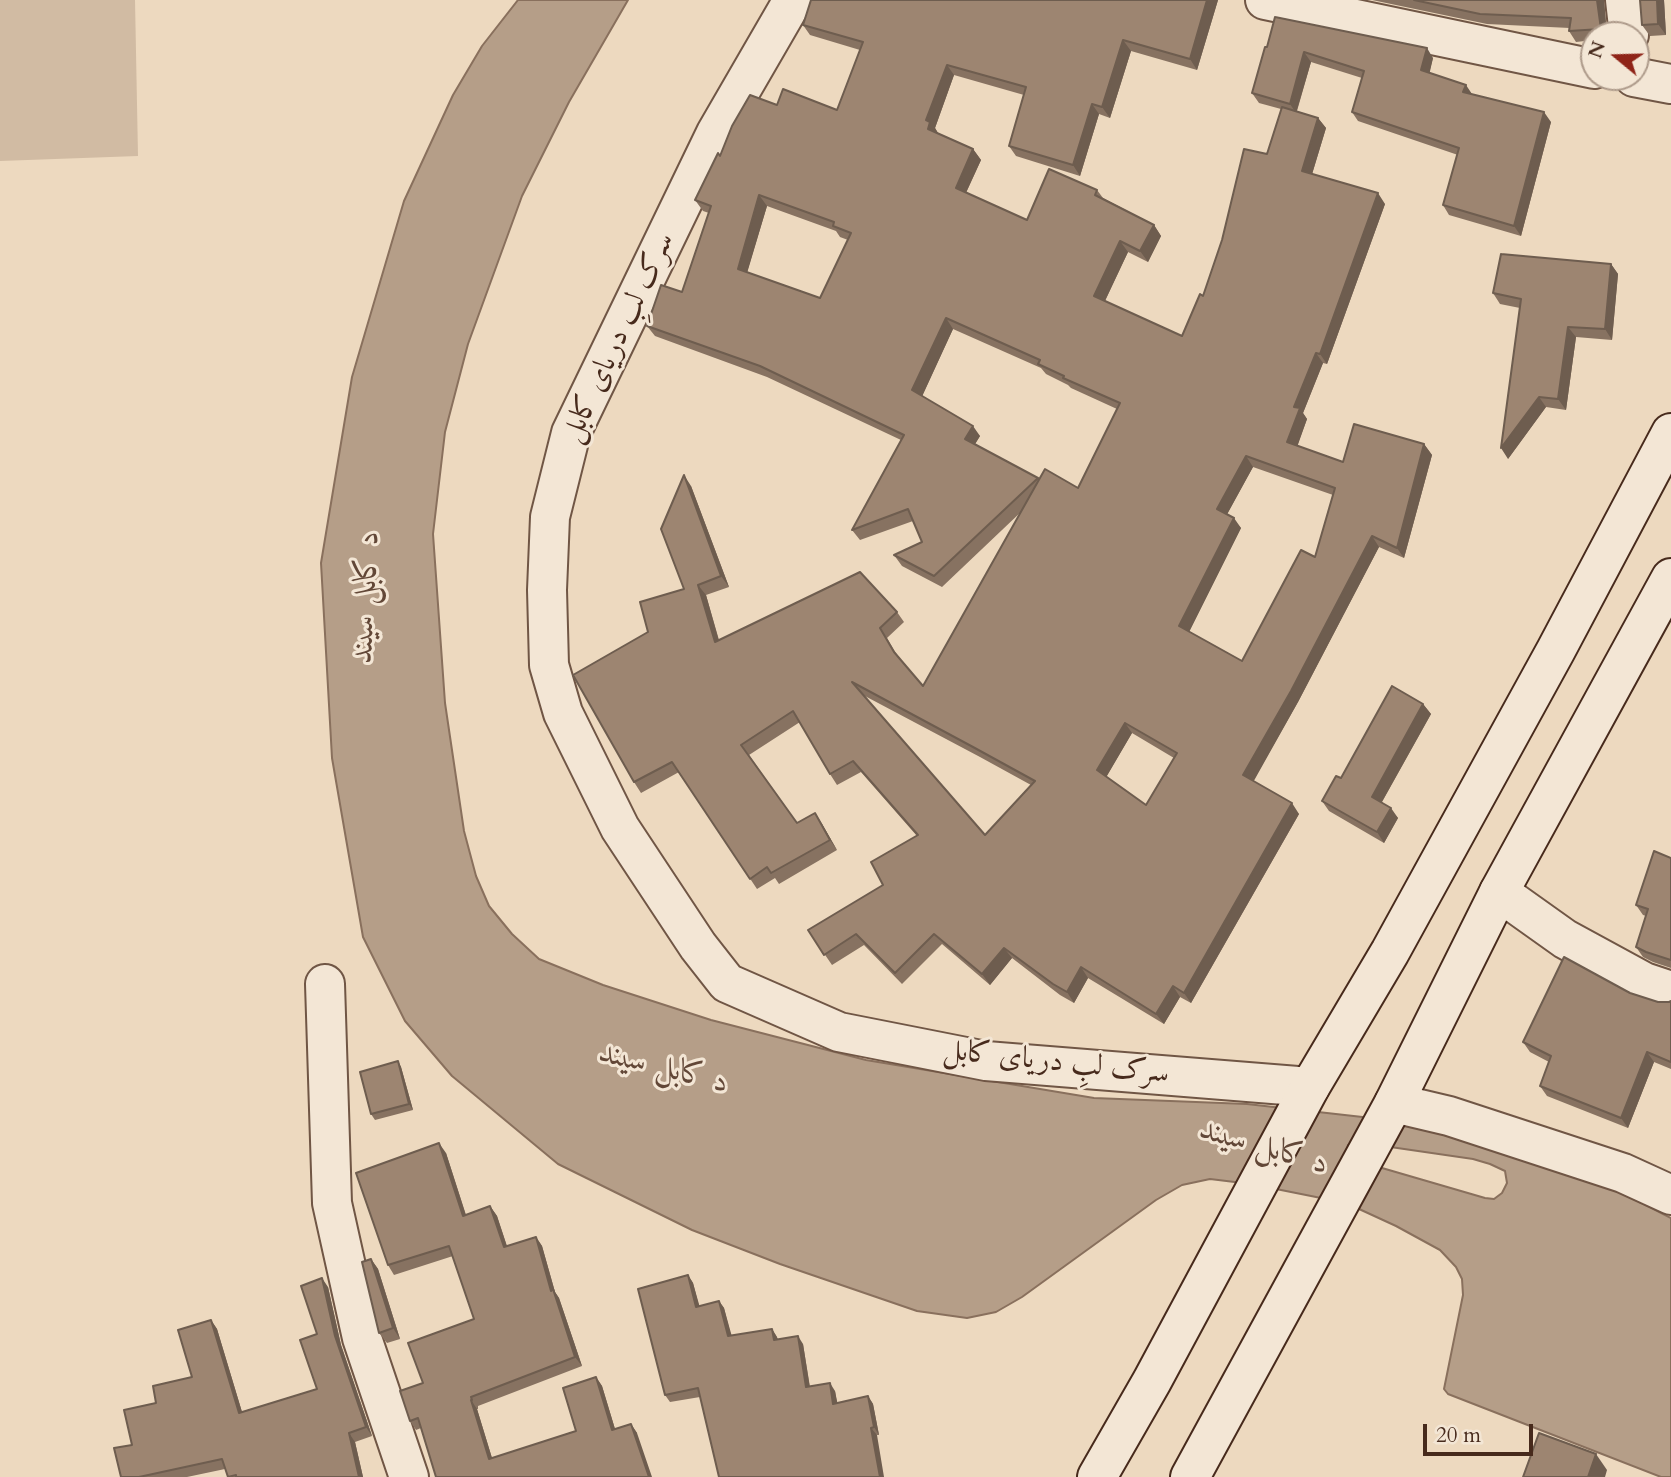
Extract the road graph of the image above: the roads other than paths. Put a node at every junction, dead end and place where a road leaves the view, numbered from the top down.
1 (793, 0) edge
2 (1265, 0) edge
3 (1625, 0) edge
4 (1627, 21) edge
5 (1580, 66) edge
6 (1650, 80) edge
7 (1671, 85) edge
8 (1671, 433) edge
9 (1671, 578) edge
10 (1499, 891) junction
11 (325, 984) dead end
12 (1671, 991) edge
13 (1307, 1092) junction
14 (1391, 1108) junction
15 (1671, 1195) edge
16 (409, 1477) edge
17 (1097, 1477) edge
18 (1190, 1477) edge

1 - 13 street, سرک لبِ دریای کابل
2 - 5 street
3 - 4 street
6 - 7 street
8 - 13 street
9 - 10 street
10 - 12 street
10 - 14 street
11 - 16 street
13 - 17 street
14 - 15 street
14 - 18 street

